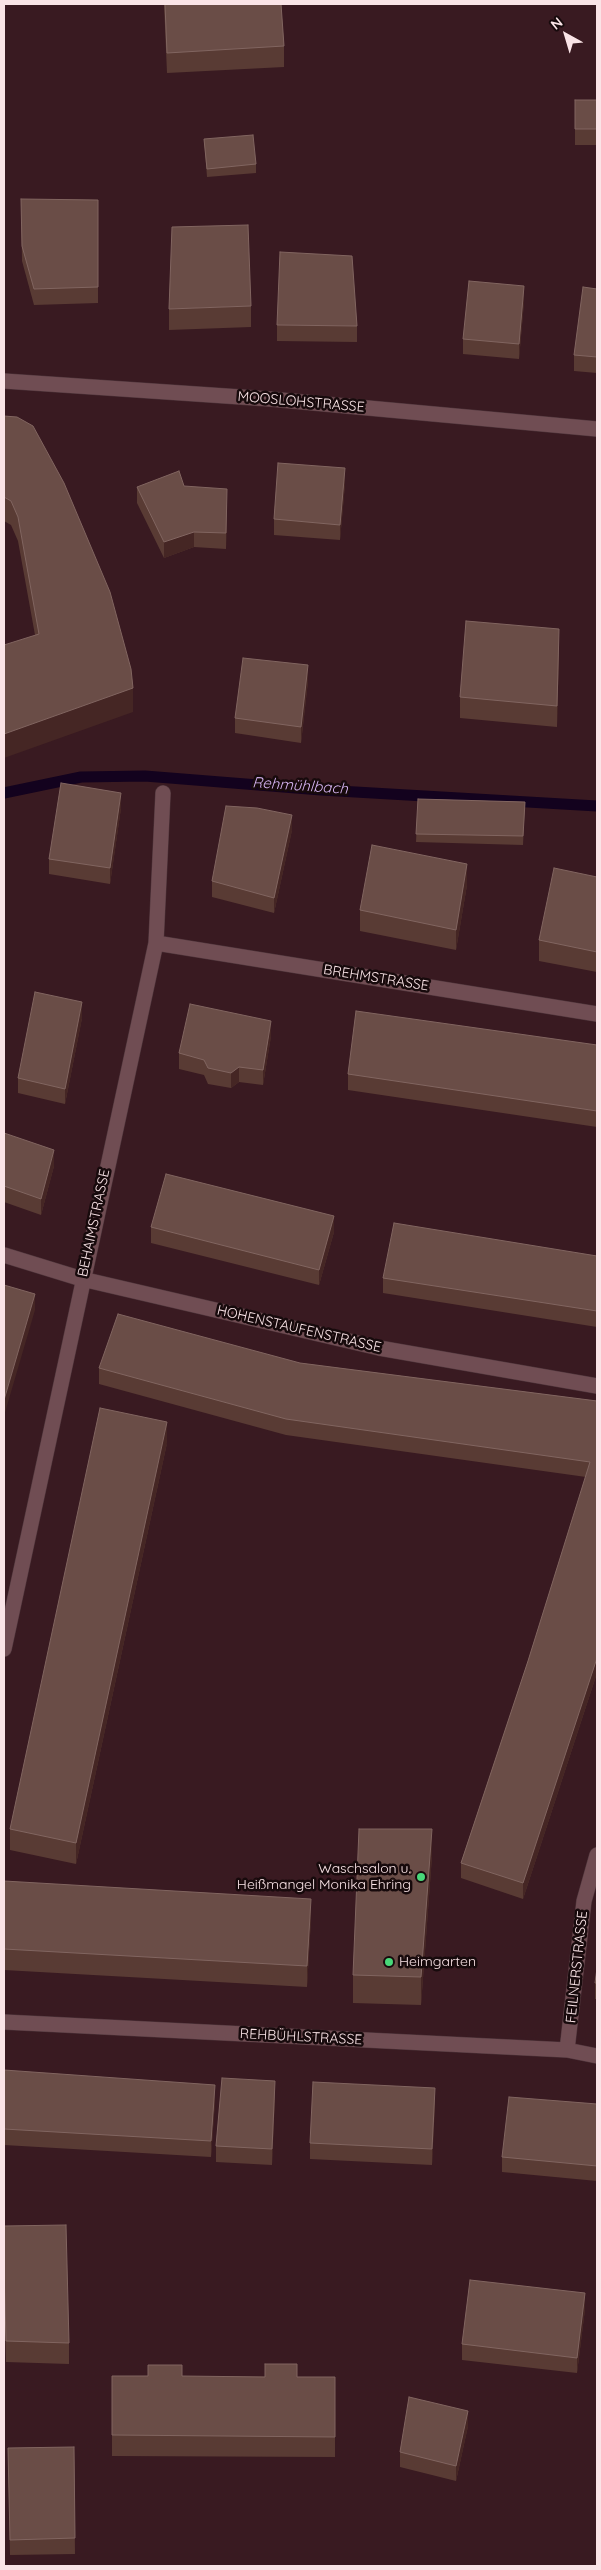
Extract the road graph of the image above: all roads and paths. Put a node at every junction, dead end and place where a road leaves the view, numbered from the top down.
1 (4, 380) edge
2 (597, 429) edge
3 (163, 793) dead end
4 (156, 943) junction
5 (597, 1014) edge
6 (4, 1254) edge
7 (82, 1279) junction
8 (597, 1386) edge
9 (4, 1649) edge
10 (597, 1855) edge
11 (4, 2022) edge
12 (567, 2050) junction
13 (597, 2056) edge

1 - 2 street, MOOSLOHSTRASSE
3 - 4 street, BEHAIMSTRASSE
4 - 5 street, BREHMSTRASSE
4 - 7 street, BEHAIMSTRASSE
6 - 7 street, HOHENSTAUFENSTRASSE
7 - 8 street, HOHENSTAUFENSTRASSE
7 - 9 street, BEHAIMSTRASSE
10 - 12 street, FEILNERSTRASSE
11 - 12 street, REHBÜHLSTRASSE
12 - 13 street, REHBÜHLSTRASSE

